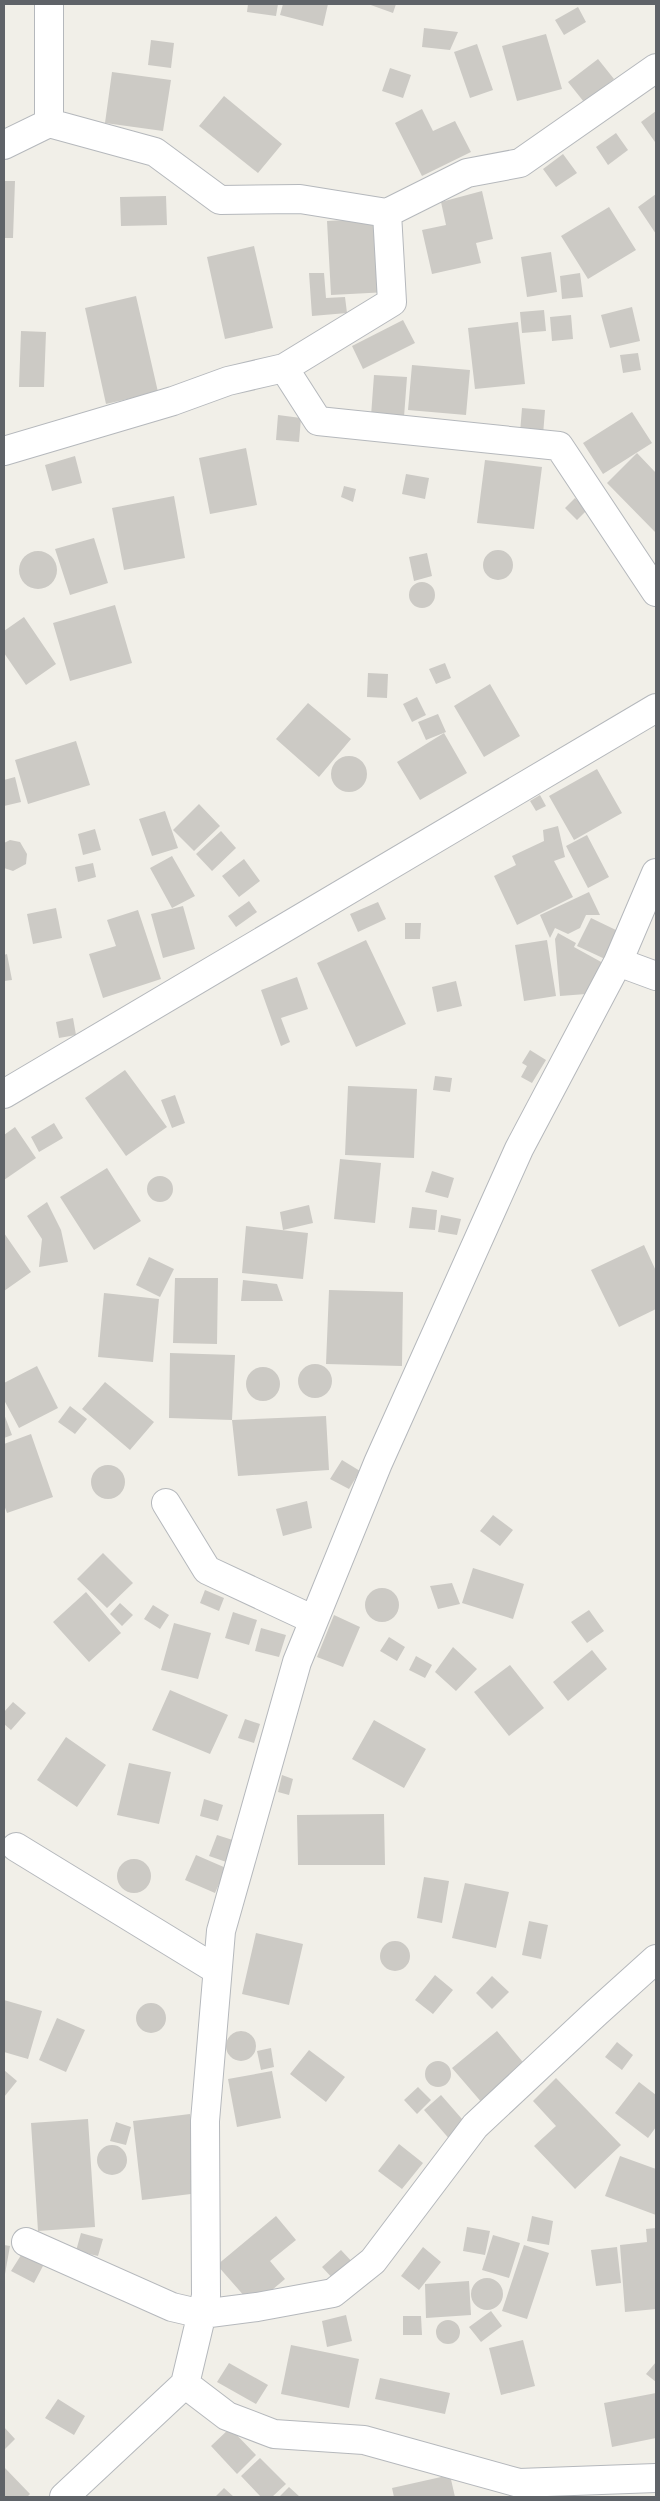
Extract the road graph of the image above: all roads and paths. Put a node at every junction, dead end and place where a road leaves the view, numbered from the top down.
1 (49, 4) edge
2 (656, 68) edge
3 (50, 123) junction
4 (4, 145) edge
5 (387, 213) junction
6 (284, 368) junction
7 (4, 451) edge
8 (656, 592) edge
9 (656, 708) edge
10 (656, 872) edge
11 (618, 962) junction
12 (656, 976) edge
13 (4, 1094) edge
14 (166, 1503) dead end
15 (314, 1620) junction
16 (16, 1847) dead end
17 (656, 1959) edge
18 (217, 1970) junction
19 (26, 2242) dead end
20 (202, 2314) junction
21 (184, 2384) junction
22 (656, 2478) edge
23 (64, 2497) edge

1 - 3 street
2 - 5 street
3 - 4 street
3 - 5 street
5 - 6 street
6 - 7 street
6 - 8 street
9 - 13 street
10 - 11 street
11 - 12 street
11 - 15 street
14 - 15 street
15 - 18 street
16 - 18 street
17 - 20 street
18 - 20 street
19 - 20 street
20 - 21 street
21 - 22 street
21 - 23 street

